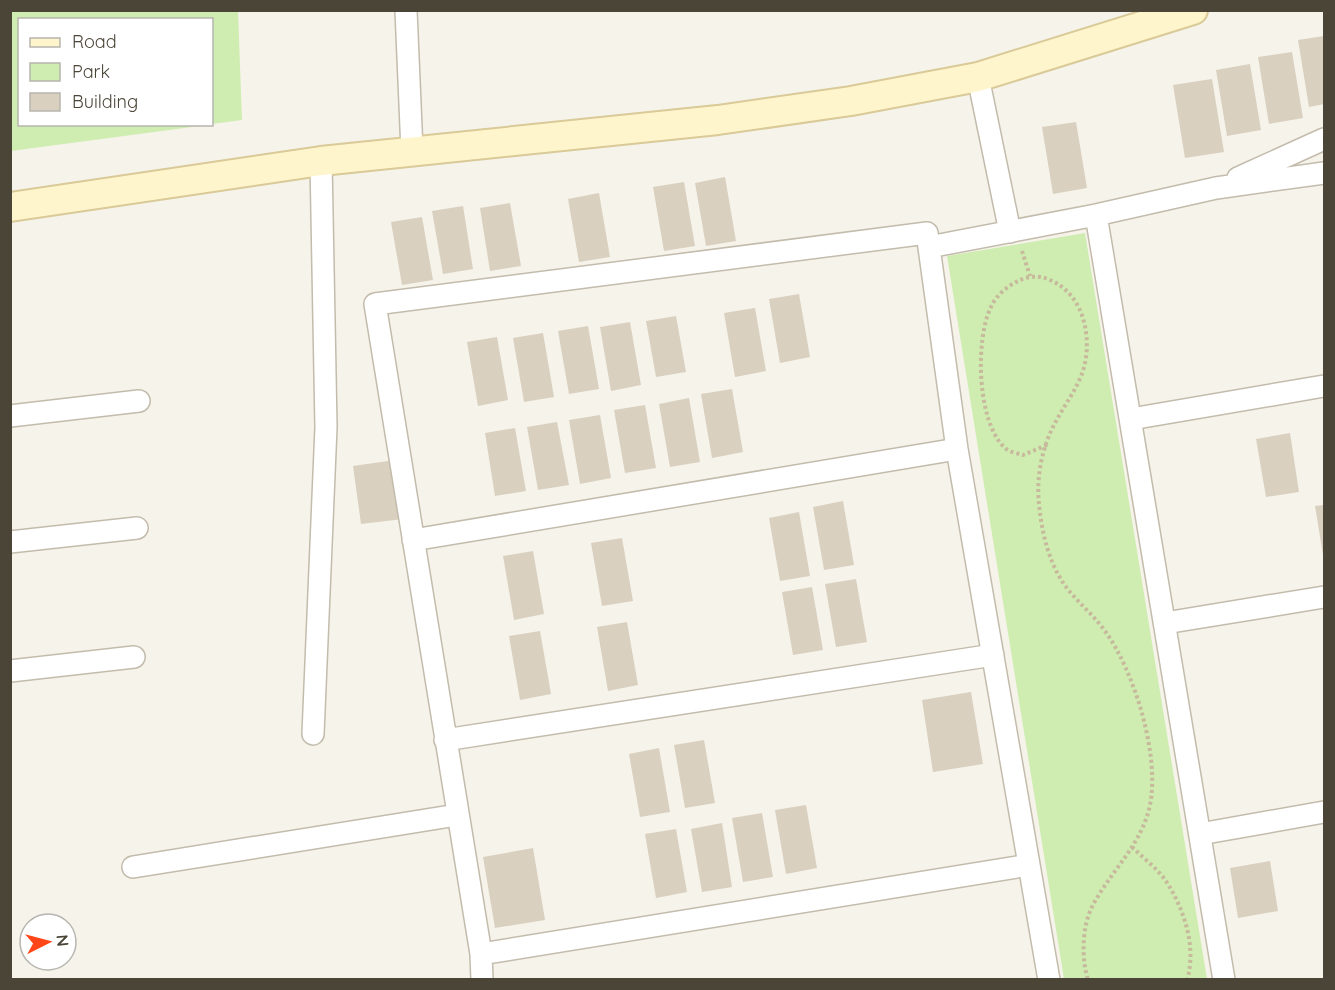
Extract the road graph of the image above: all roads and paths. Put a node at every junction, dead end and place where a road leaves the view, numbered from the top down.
1 (406, 10) edge
2 (1193, 10) edge
3 (978, 77) junction
4 (1324, 139) edge
5 (412, 151) junction
6 (321, 161) junction
7 (1324, 173) edge
8 (1216, 188) junction
9 (10, 207) edge
10 (1096, 215) junction
11 (1010, 232) junction
12 (929, 247) junction
13 (1324, 386) edge
14 (139, 401) dead end
15 (10, 416) edge
16 (1131, 419) junction
17 (1047, 445) junction
18 (957, 449) junction
19 (137, 528) dead end
20 (413, 540) junction
21 (10, 542) edge
22 (1324, 597) edge
23 (1165, 623) junction
24 (993, 655) junction
25 (134, 657) dead end
26 (10, 671) edge
27 (313, 734) dead end
28 (445, 740) junction
29 (1324, 813) edge
30 (457, 815) junction
31 (1200, 834) junction
32 (1132, 848) junction
33 (1029, 865) junction
34 (133, 867) dead end
35 (481, 954) junction
36 (482, 980) edge
37 (1048, 980) edge
38 (1088, 980) edge
39 (1187, 980) edge
40 (1224, 980) edge

1 - 5 street
2 - 3 main road
3 - 5 main road
3 - 11 street
4 - 8 street
5 - 6 main road
6 - 9 main road
6 - 27 street
7 - 8 street
8 - 10 street
10 - 11 street
10 - 16 street
11 - 12 street
12 - 18 street
12 - 20 street
13 - 16 street
14 - 15 street
16 - 23 street
17 - 17 path
17 - 32 path
18 - 20 street
18 - 24 street
19 - 21 street
20 - 28 street
22 - 23 street
23 - 31 street
24 - 28 street
24 - 33 street
25 - 26 street
28 - 30 street
29 - 31 street
30 - 34 street
30 - 35 street
31 - 40 street
32 - 38 path
32 - 39 path
33 - 35 street
33 - 37 street
35 - 36 street

